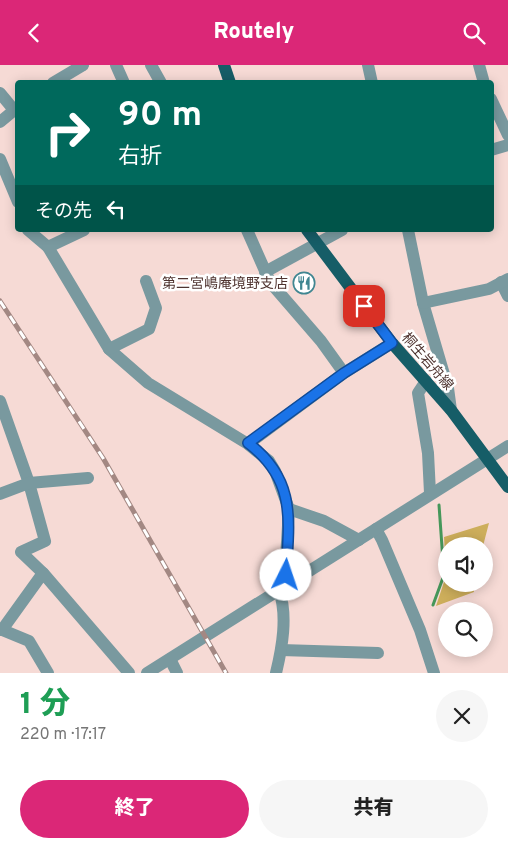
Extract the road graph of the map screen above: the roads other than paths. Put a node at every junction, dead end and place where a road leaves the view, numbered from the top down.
1 (83, 65) edge
2 (116, 65) edge
3 (151, 65) edge
4 (224, 65) edge
5 (368, 65) edge
6 (479, 65) edge
7 (58, 80) edge
8 (123, 80) edge
9 (159, 80) edge
10 (229, 80) edge
11 (371, 80) edge
12 (483, 80) edge
13 (0, 93) edge
14 (494, 105) edge
15 (15, 107) edge
16 (15, 109) edge
17 (0, 122) edge
18 (508, 135) edge
19 (508, 145) edge
20 (494, 149) edge
21 (0, 159) edge
22 (15, 195) edge
23 (30, 232) edge
24 (80, 232) edge
25 (248, 232) edge
26 (308, 232) edge
27 (338, 232) edge
28 (408, 232) edge
29 (316, 243) junction
30 (48, 247) junction
31 (265, 272) junction
32 (146, 281) dead end
33 (505, 281) edge
34 (508, 296) edge
35 (423, 303) junction
36 (392, 343) junction
37 (109, 349) junction
38 (344, 373) junction
39 (426, 381) junction
40 (0, 401) edge
41 (451, 410) junction
42 (248, 443) junction
43 (508, 446) edge
44 (487, 459) junction
45 (88, 478) dead end
46 (29, 483) junction
47 (508, 487) edge
48 (430, 493) junction
49 (0, 494) edge
50 (289, 509) junction
51 (376, 529) junction
52 (359, 540) junction
53 (43, 573) junction
54 (283, 588) junction
55 (1, 630) edge
56 (281, 650) junction
57 (378, 653) dead end
58 (170, 659) junction
59 (48, 673) edge
60 (129, 673) edge
61 (147, 673) edge
62 (177, 673) edge
63 (276, 673) edge
64 (434, 673) edge

1 - 7 street
2 - 8 street
3 - 9 street
4 - 10 main road
5 - 11 street
6 - 12 street
13 - 15 street
14 - 18 street
16 - 17 street
19 - 20 street
21 - 22 street
23 - 30 street
24 - 30 street
25 - 31 street
26 - 29 main road, 桐生岩舟線
27 - 29 street
28 - 35 street
29 - 31 street
29 - 36 main road, 桐生岩舟線
30 - 37 street
31 - 38 street
32 - 37 street
33 - 34 street
33 - 35 street
35 - 41 street
36 - 38 street
36 - 39 main road, 桐生岩舟線
37 - 42 street
38 - 42 street
39 - 41 main road, 桐生岩舟線
39 - 48 street
40 - 46 street
41 - 44 main road, 桐生岩舟線
42 - 50 street
43 - 44 street
44 - 47 main road, 桐生岩舟線
44 - 48 street
45 - 46 street
46 - 49 street
46 - 53 street
48 - 51 street
50 - 52 street
50 - 54 street
51 - 52 street
51 - 64 street
52 - 54 street
53 - 55 street
53 - 60 street
54 - 56 street
54 - 58 street
55 - 59 street
56 - 57 street
56 - 63 street
58 - 61 street
58 - 62 street

